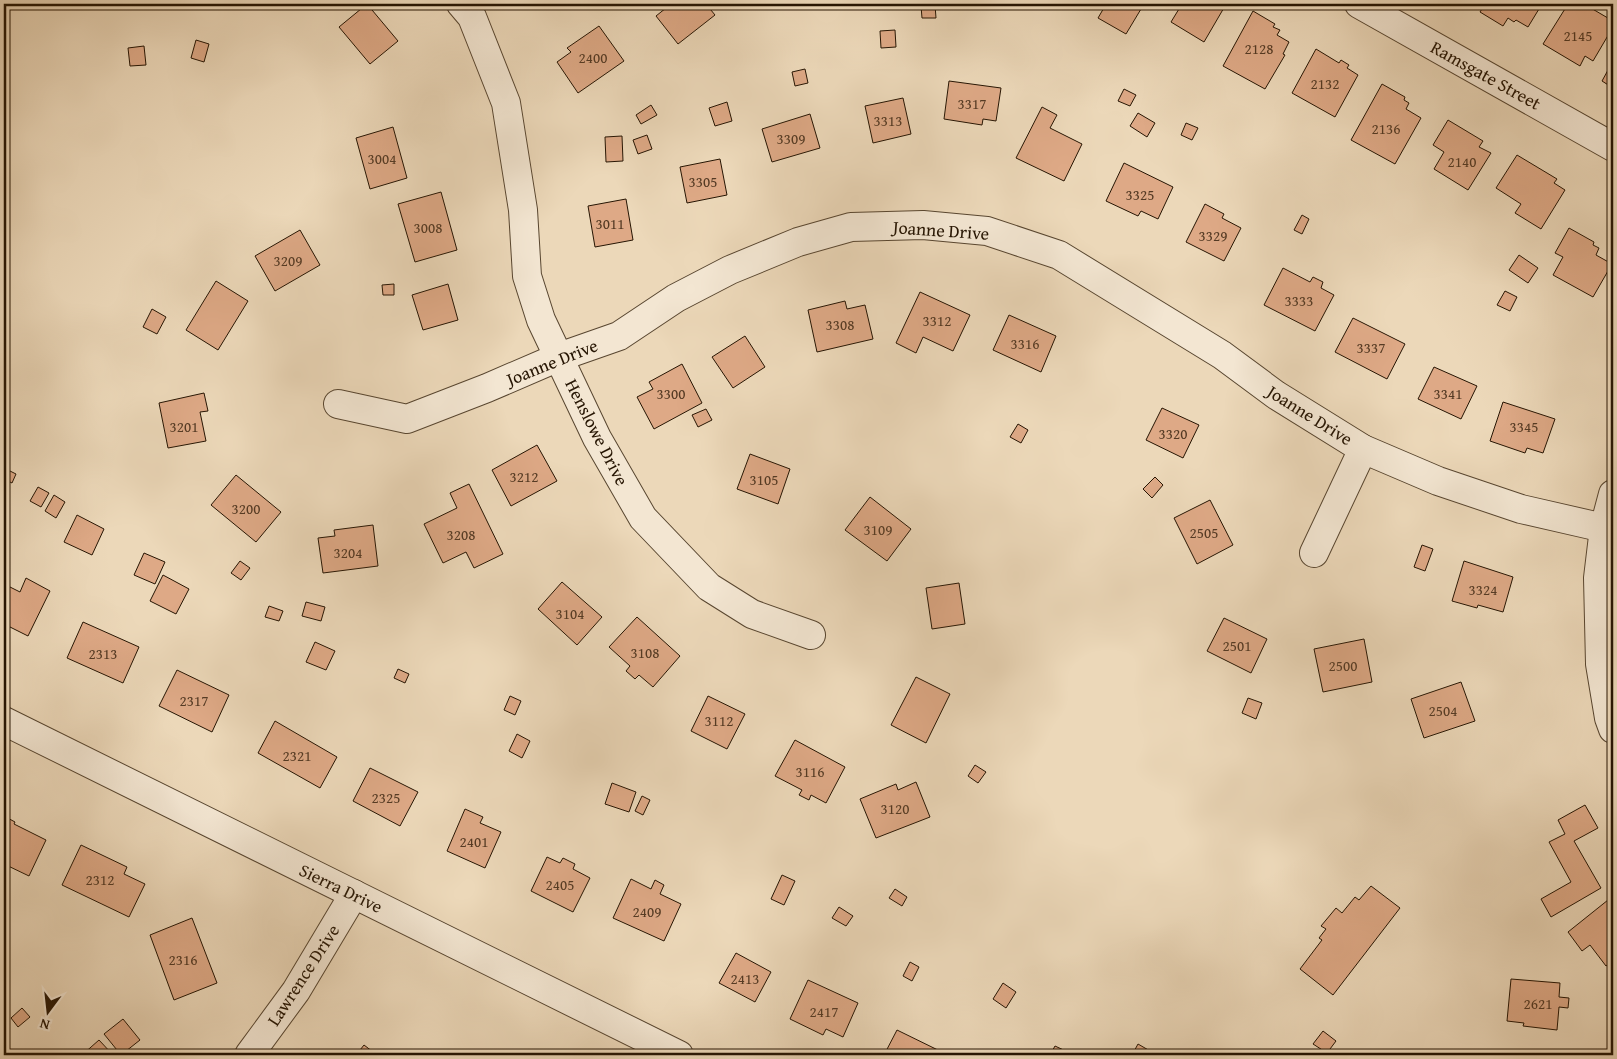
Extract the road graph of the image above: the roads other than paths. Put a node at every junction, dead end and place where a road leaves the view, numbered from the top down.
1 (1359, 4) edge
2 (475, 8) edge
3 (1613, 147) edge
4 (559, 357) junction
5 (338, 404) dead end
6 (1363, 449) junction
7 (1613, 494) edge
8 (1604, 528) junction
9 (1314, 552) dead end
10 (811, 635) dead end
11 (4, 721) edge
12 (1612, 721) edge
13 (354, 894) junction
14 (249, 1055) edge
15 (679, 1055) edge

1 - 3 street, Ramsgate Street
2 - 4 street, Henslowe Drive
4 - 5 street, Joanne Drive
4 - 6 street, Joanne Drive
4 - 10 street, Henslowe Drive
6 - 8 street, Joanne Drive
6 - 9 street
7 - 8 street
8 - 12 street
11 - 13 street, Sierra Drive
13 - 14 street, Lawrence Drive
13 - 15 street, Sierra Drive

